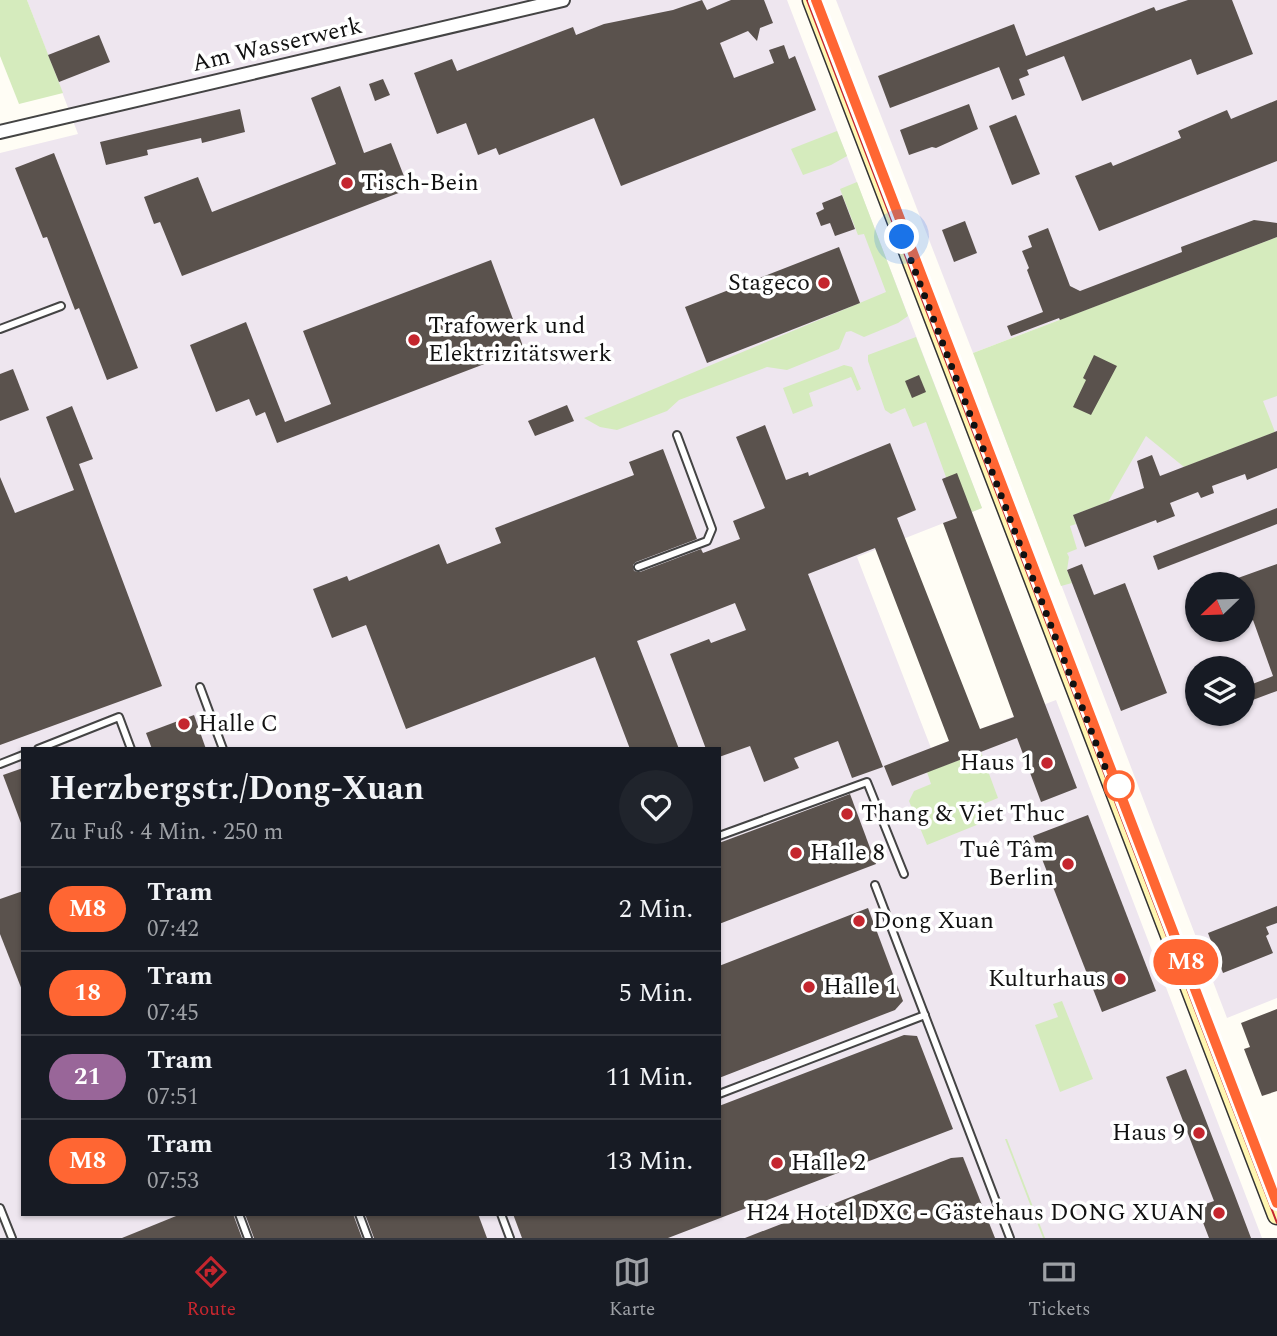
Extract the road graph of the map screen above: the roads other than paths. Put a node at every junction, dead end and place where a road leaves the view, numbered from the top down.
1 (563, 0) edge
2 (812, 0) edge
3 (0, 132) edge
4 (61, 306) dead end
5 (0, 329) edge
6 (677, 435) dead end
7 (638, 567) dead end
8 (200, 687) dead end
9 (43, 747) edge
10 (130, 747) edge
11 (222, 747) edge
12 (21, 756) edge
13 (0, 764) edge
14 (721, 835) edge
15 (904, 874) dead end
16 (875, 885) dead end
17 (925, 1015) junction
18 (721, 1093) edge
19 (0, 1208) edge
20 (1277, 1215) edge
21 (240, 1216) edge
22 (360, 1216) edge
23 (502, 1216) edge
24 (12, 1238) edge
25 (248, 1238) edge
26 (368, 1238) edge
27 (510, 1238) edge
28 (1010, 1238) edge

1 - 3 street, Am Wasserwerk
2 - 20 street
4 - 5 lane
6 - 7 lane
8 - 11 lane
9 - 10 lane
12 - 13 lane
14 - 15 lane
16 - 17 lane
17 - 18 lane
17 - 28 lane
19 - 24 lane
21 - 25 lane
22 - 26 lane
23 - 27 lane

